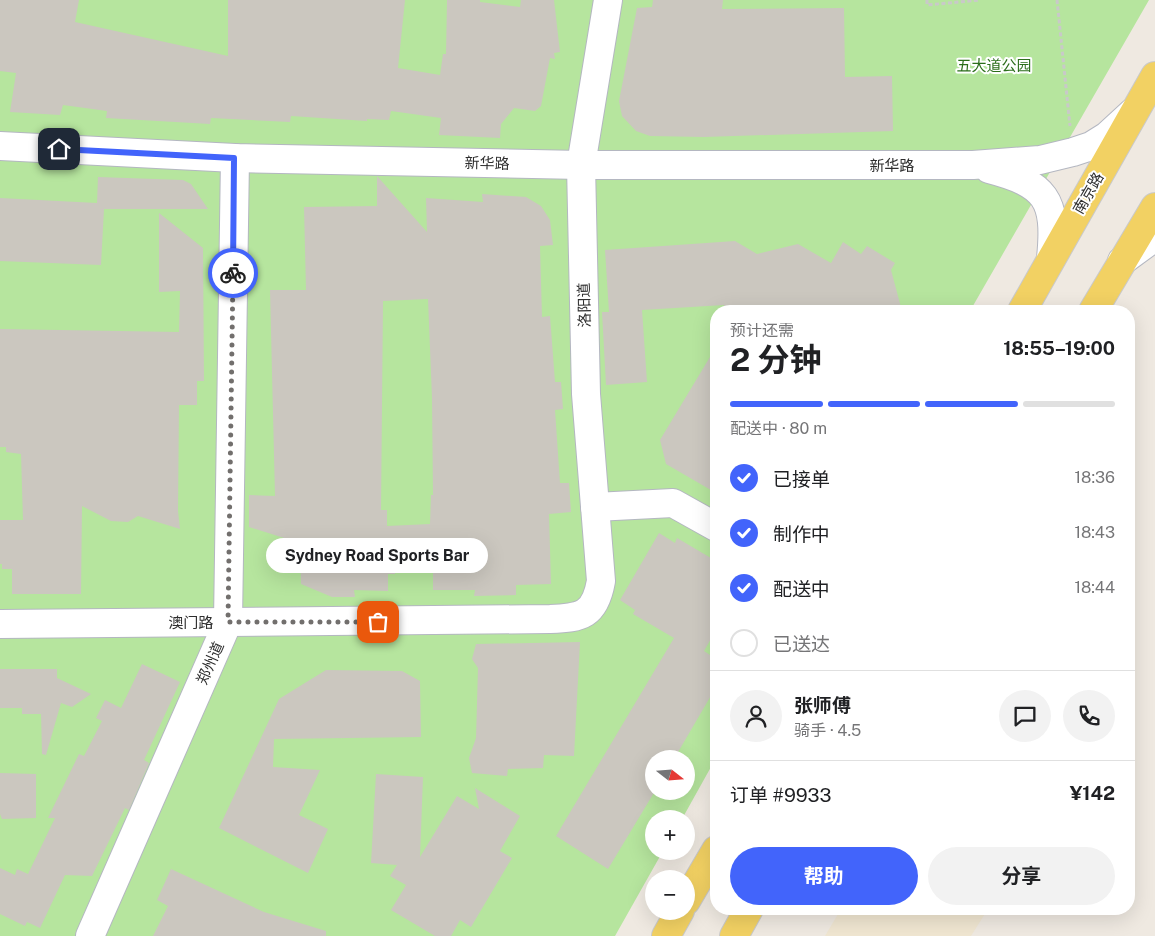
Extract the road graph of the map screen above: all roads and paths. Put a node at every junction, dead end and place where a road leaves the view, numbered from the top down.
1 (608, 0) edge
2 (927, 0) edge
3 (980, 0) edge
4 (1057, 0) edge
5 (1155, 76) edge
6 (1135, 111) junction
7 (0, 146) edge
8 (1073, 152) junction
9 (234, 158) junction
10 (581, 165) junction
11 (973, 165) junction
12 (1155, 207) edge
13 (1155, 237) edge
14 (1051, 258) junction
15 (1122, 261) junction
16 (1025, 305) edge
17 (1096, 305) edge
18 (595, 507) junction
19 (710, 524) edge
20 (590, 609) joint
21 (228, 622) junction
22 (0, 624) edge
23 (710, 860) edge
24 (695, 886) edge
25 (746, 915) edge
26 (675, 920) edge
27 (90, 936) edge
28 (666, 936) edge
29 (734, 936) edge

1 - 10 street, 洛阳道
2 - 3 path
4 - 8 path
5 - 6 main road, 南京路
6 - 8 street, 新华路
6 - 14 main road, 南京路
7 - 9 street, 新华路
8 - 11 street, 新华路
9 - 10 street, 新华路
9 - 21 street, 郑州道
10 - 11 street, 新华路
10 - 18 street, 洛阳道
11 - 14 street, 新华路
12 - 15 main road
13 - 15 street
14 - 16 main road, 南京路
15 - 17 main road
18 - 19 street
18 - 20 street, 洛阳道
20 - 21 street, 澳门路
21 - 22 street, 澳门路
21 - 27 street, 郑州道
23 - 24 main road
25 - 29 main road
26 - 28 main road

